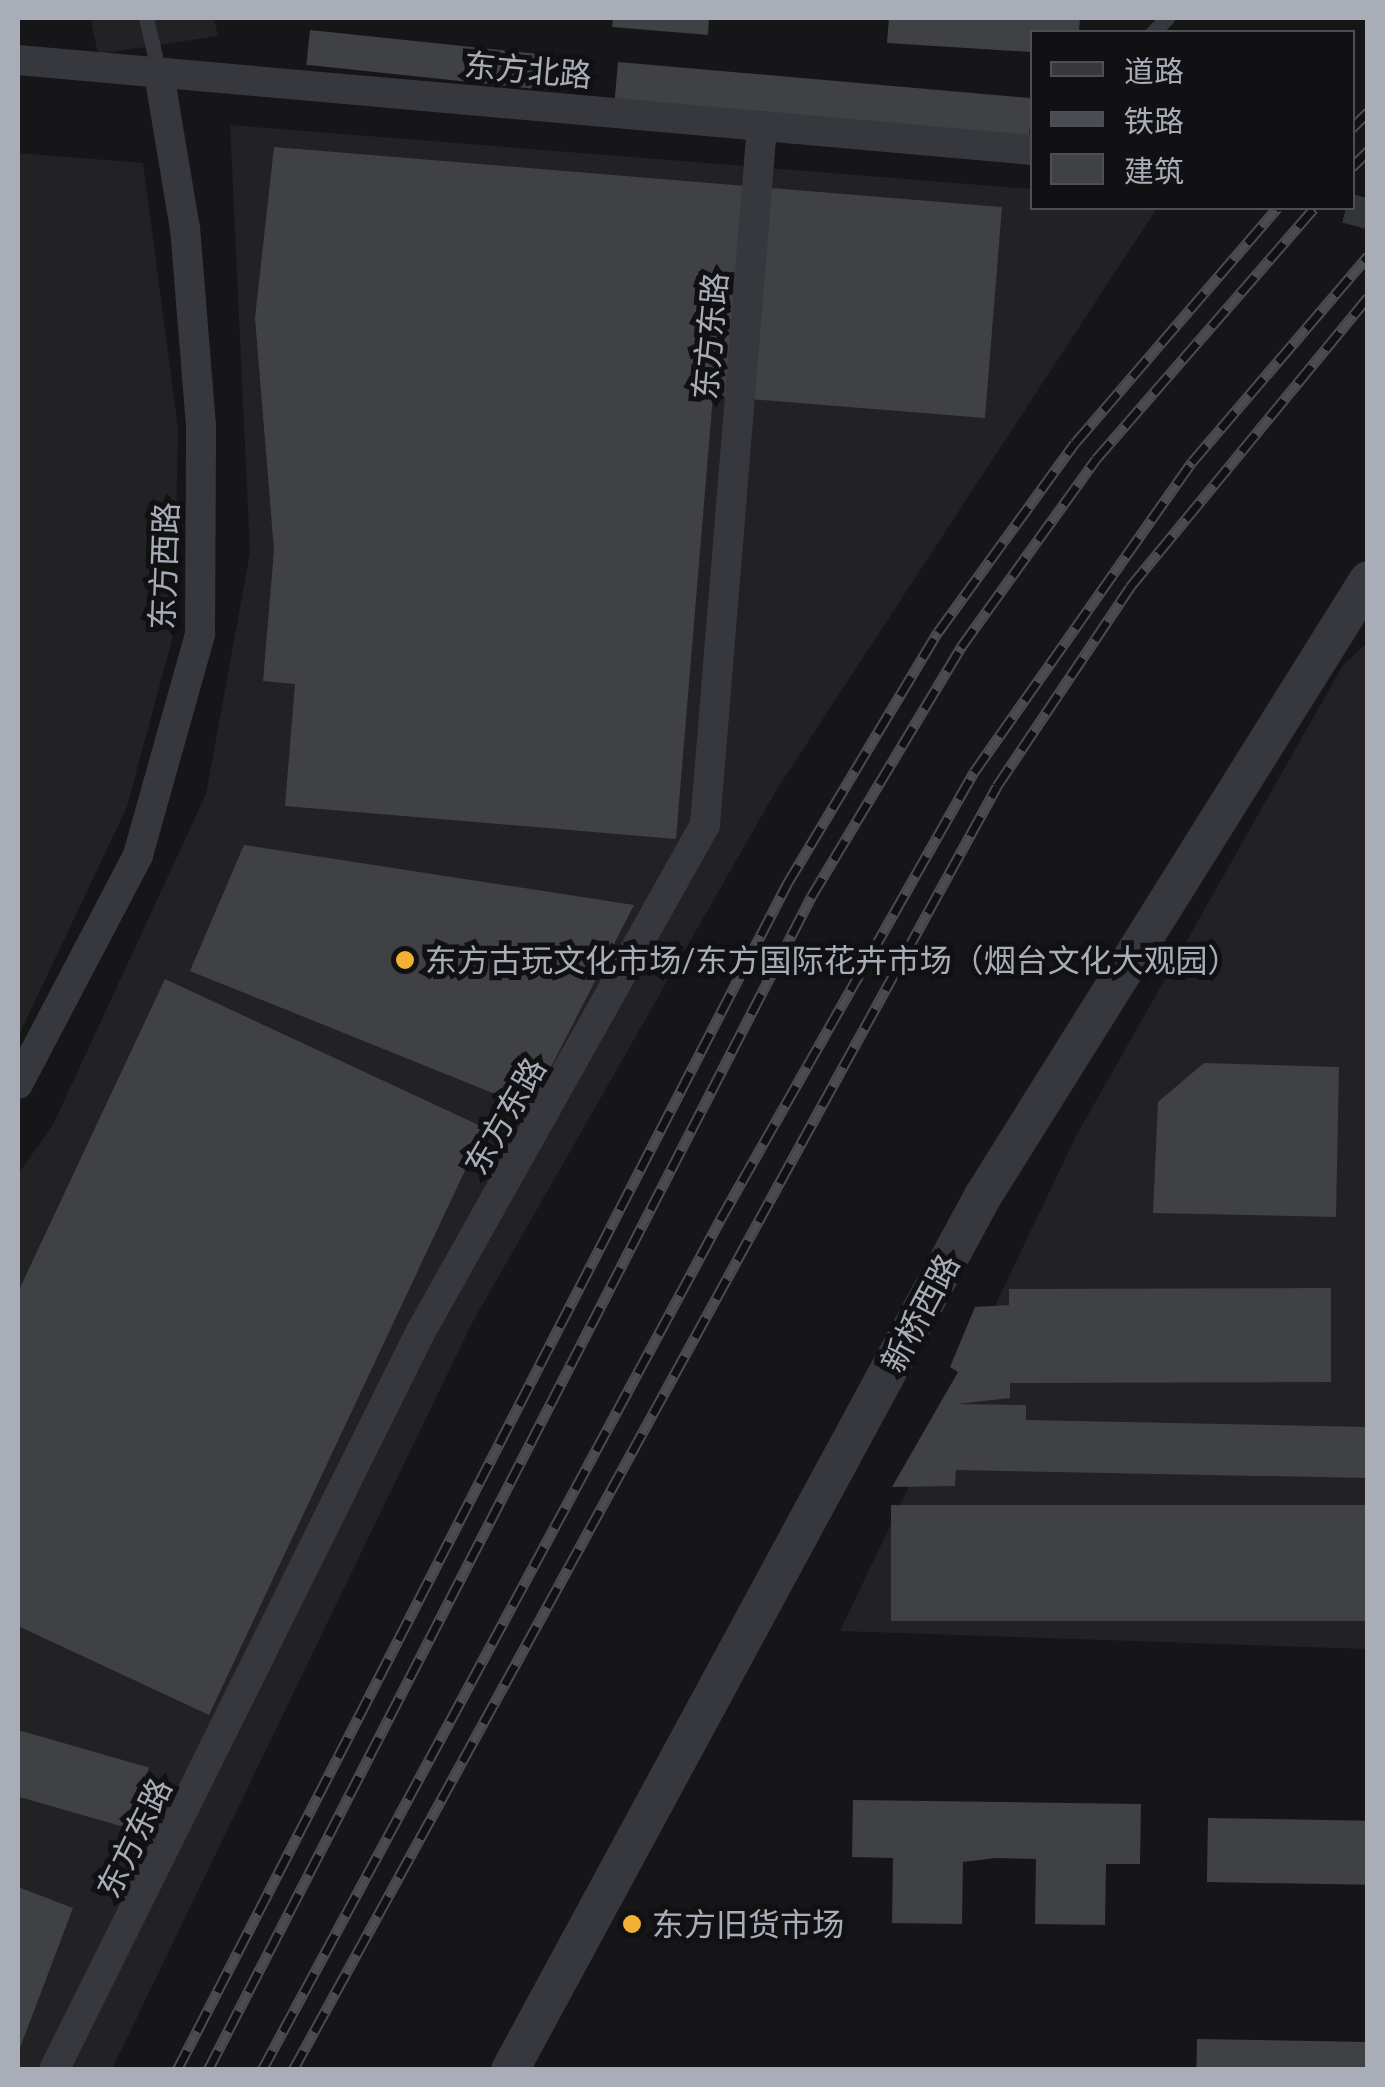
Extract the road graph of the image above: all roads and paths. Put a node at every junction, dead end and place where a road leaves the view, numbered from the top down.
1 (146, 18) edge
2 (18, 60) edge
3 (159, 73) junction
4 (762, 126) junction
5 (1030, 150) edge
6 (1368, 580) edge
7 (18, 1084) edge
8 (54, 2070) edge
9 (510, 2070) edge

1 - 3 lane, 东方西路
2 - 3 street, 东方北路
3 - 4 street, 东方北路
3 - 7 street, 东方西路
4 - 5 street, 东方北路
4 - 8 street, 东方东路
6 - 9 street, 新桥西路

